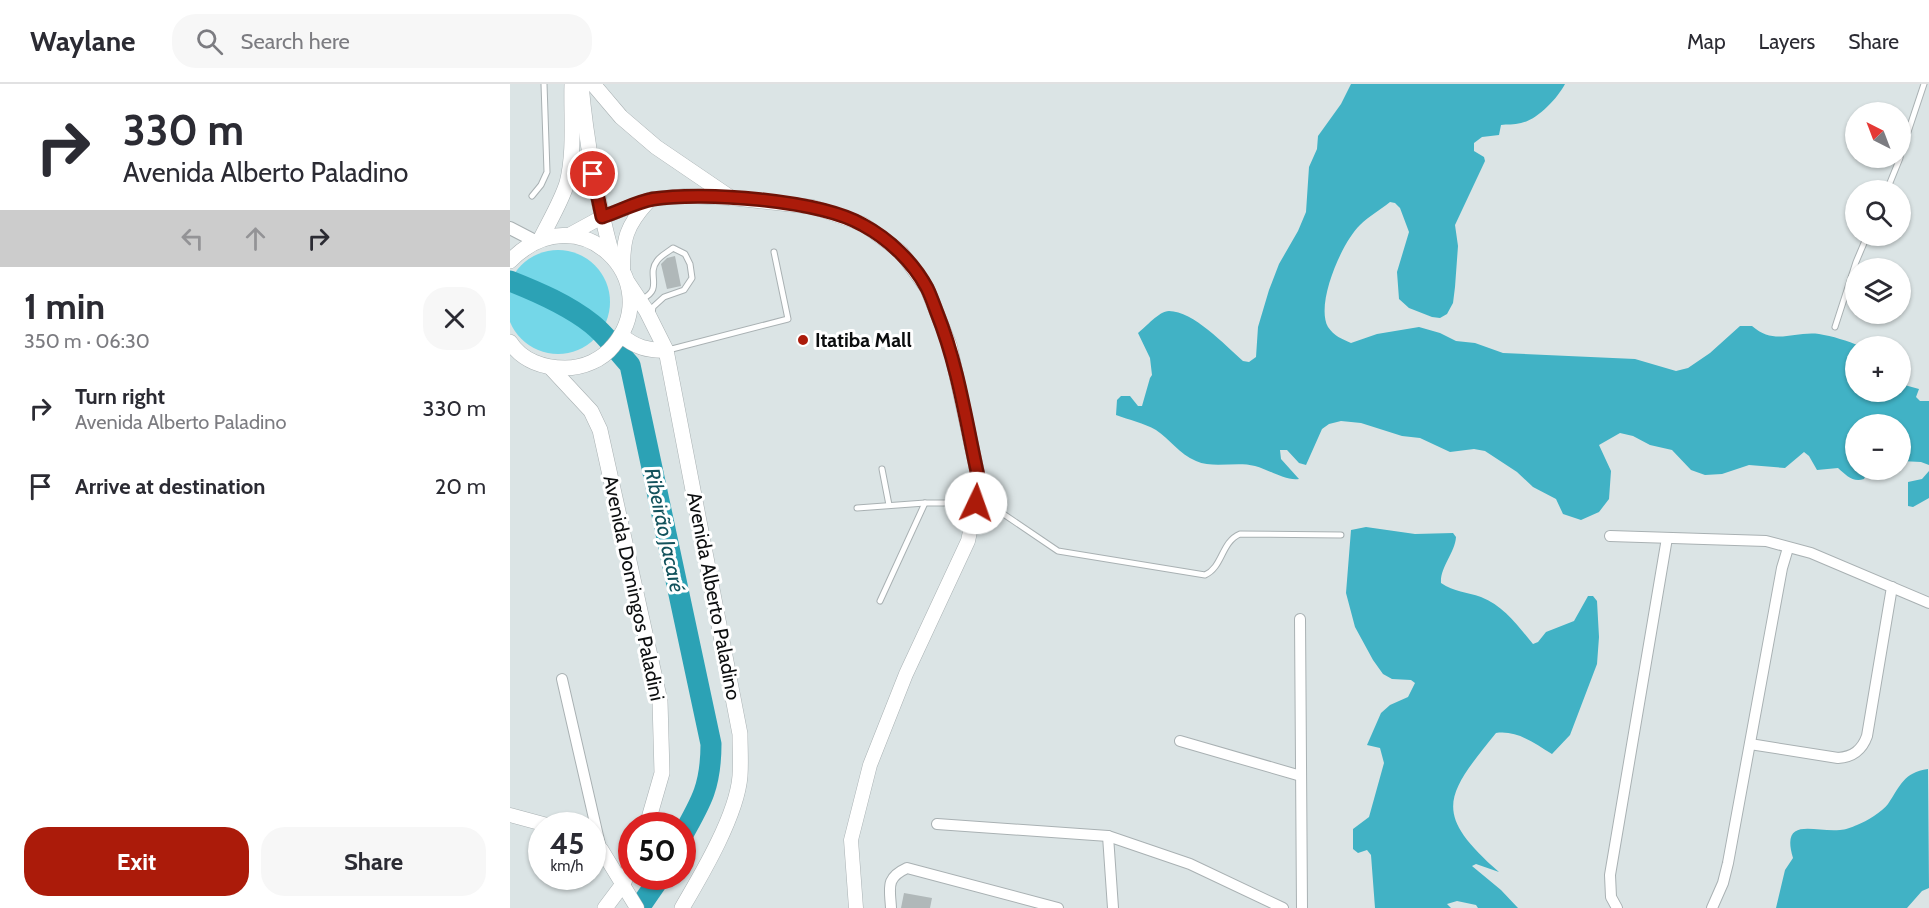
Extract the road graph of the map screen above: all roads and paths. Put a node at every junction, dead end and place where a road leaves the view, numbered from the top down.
1 (572, 84) edge
2 (581, 84) edge
3 (593, 84) edge
4 (1924, 84) edge
5 (544, 86) edge
6 (1911, 124) edge
7 (532, 196) dead end
8 (731, 198) junction
9 (651, 199) junction
10 (602, 217) junction
11 (510, 228) edge
12 (569, 235) junction
13 (538, 240) junction
14 (1863, 246) edge
15 (774, 252) dead end
16 (612, 255) junction
17 (510, 261) edge
18 (625, 277) junction
19 (637, 297) junction
20 (651, 321) junction
21 (1835, 327) dead end
22 (620, 336) junction
23 (510, 342) edge
24 (666, 350) junction
25 (551, 368) junction
26 (882, 469) dead end
27 (925, 503) junction
28 (976, 503) junction
29 (889, 505) junction
30 (857, 508) dead end
31 (1341, 535) dead end
32 (1610, 536) dead end
33 (1667, 538) junction
34 (1788, 548) junction
35 (1892, 587) junction
36 (880, 601) dead end
37 (1929, 603) edge
38 (1300, 619) dead end
39 (562, 679) dead end
40 (1180, 741) dead end
41 (1750, 744) junction
42 (1301, 776) junction
43 (590, 812) edge
44 (651, 812) edge
45 (510, 815) edge
46 (528, 820) edge
47 (937, 824) dead end
48 (1108, 836) junction
49 (606, 860) edge
50 (618, 877) edge
51 (625, 890) edge
52 (627, 890) edge
53 (605, 908) edge
54 (636, 908) edge
55 (682, 908) edge
56 (856, 908) edge
57 (891, 908) edge
58 (1058, 908) edge
59 (1113, 908) edge
60 (1283, 908) edge
61 (1302, 908) edge
62 (1617, 908) edge
63 (1712, 908) edge

1 - 13 main road
2 - 10 main road
3 - 8 main road
4 - 6 lane
5 - 7 lane
8 - 9 main road
8 - 28 main road
9 - 10 main road
9 - 18 main road
10 - 12 main road
10 - 16 main road
11 - 13 street
12 - 13 main road
12 - 16 main road
13 - 17 main road
14 - 21 lane
15 - 24 lane
16 - 18 main road
18 - 19 main road, Avenida Alberto Paladino
18 - 22 main road, Avenida Domingos Paladini
19 - 20 main road, Avenida Alberto Paladino
19 - 20 lane
20 - 24 main road, Avenida Alberto Paladino
22 - 24 main road
22 - 25 main road, Avenida Domingos Paladini
23 - 25 main road, Avenida Domingos Paladini
24 - 55 main road, Avenida Alberto Paladino
25 - 44 main road, Avenida Domingos Paladini
26 - 29 lane
27 - 28 lane
27 - 29 lane
27 - 36 lane
28 - 31 lane
28 - 56 main road
29 - 30 lane
32 - 33 street
33 - 34 street
33 - 62 street
34 - 35 street
34 - 41 street
35 - 37 street
35 - 41 street
38 - 42 street
39 - 43 street
40 - 42 street
41 - 63 street
42 - 61 street
45 - 46 main road
47 - 48 street
48 - 59 street
48 - 60 street
49 - 50 main road
51 - 53 main road
52 - 54 main road
57 - 58 street

